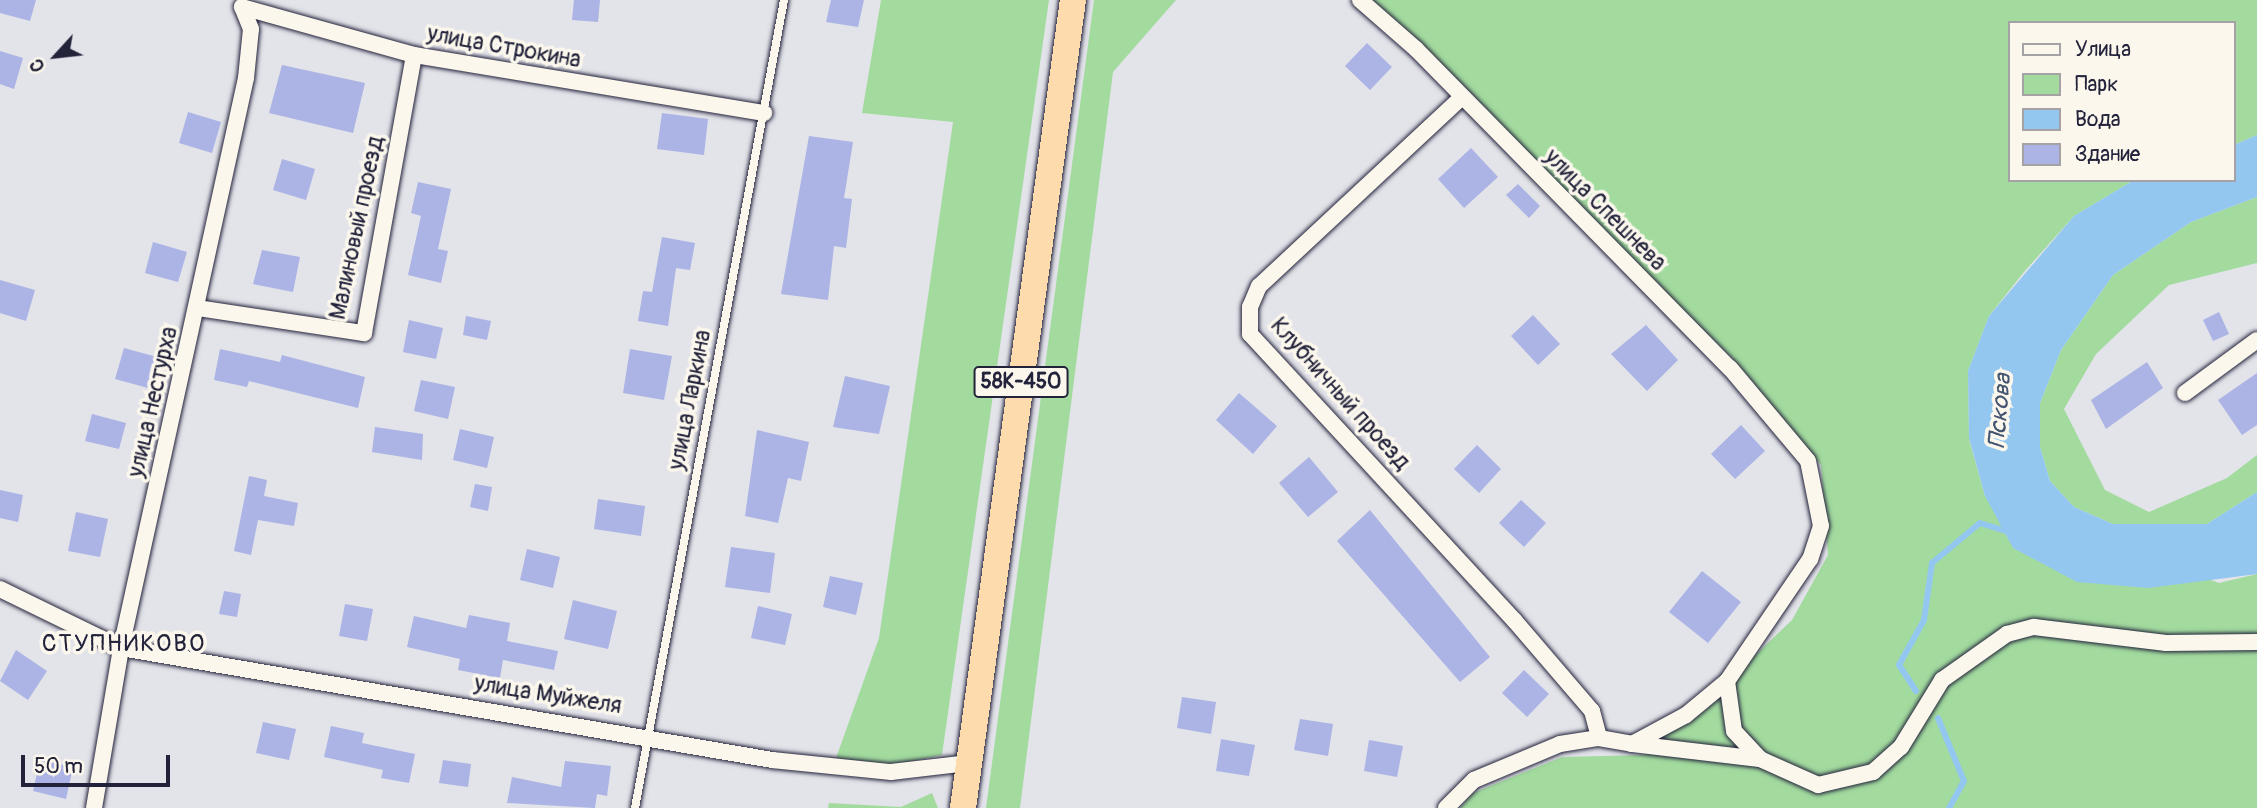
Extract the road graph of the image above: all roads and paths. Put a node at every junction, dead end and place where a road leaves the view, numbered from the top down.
1 (783, 0) edge
2 (1073, 0) edge
3 (1360, 0) edge
4 (240, 4) edge
5 (414, 55) junction
6 (1462, 97) junction
7 (764, 113) junction
8 (198, 308) junction
9 (2257, 340) edge
10 (2185, 393) dead end
11 (0, 589) edge
12 (2257, 642) edge
13 (121, 648) junction
14 (1727, 681) junction
15 (646, 734) junction
16 (1599, 738) junction
17 (1632, 744) junction
18 (1760, 760) junction
19 (969, 764) junction
20 (94, 808) edge
21 (635, 808) edge
22 (963, 808) edge
23 (1446, 808) edge

1 - 7 lane, улица Ларкина
2 - 19 highway, 58К-450
3 - 6 street, улица Спешнева
4 - 5 street, улица Строкина
4 - 8 street, улица Нестурха
5 - 7 street, улица Строкина
5 - 8 street, Малиновый проезд
6 - 14 street, улица Спешнева
6 - 16 street, Клубничный проезд
7 - 15 lane, улица Ларкина
8 - 13 street, улица Нестурха
9 - 10 street
11 - 13 street, улица Муйжеля
12 - 18 street
13 - 15 street, улица Муйжеля
13 - 20 street, улица Нестурха
14 - 17 street
14 - 18 street
15 - 19 street, улица Муйжеля
15 - 21 lane, улица Ларкина
16 - 17 street
16 - 23 street
17 - 18 street
19 - 22 highway, 58К-450

